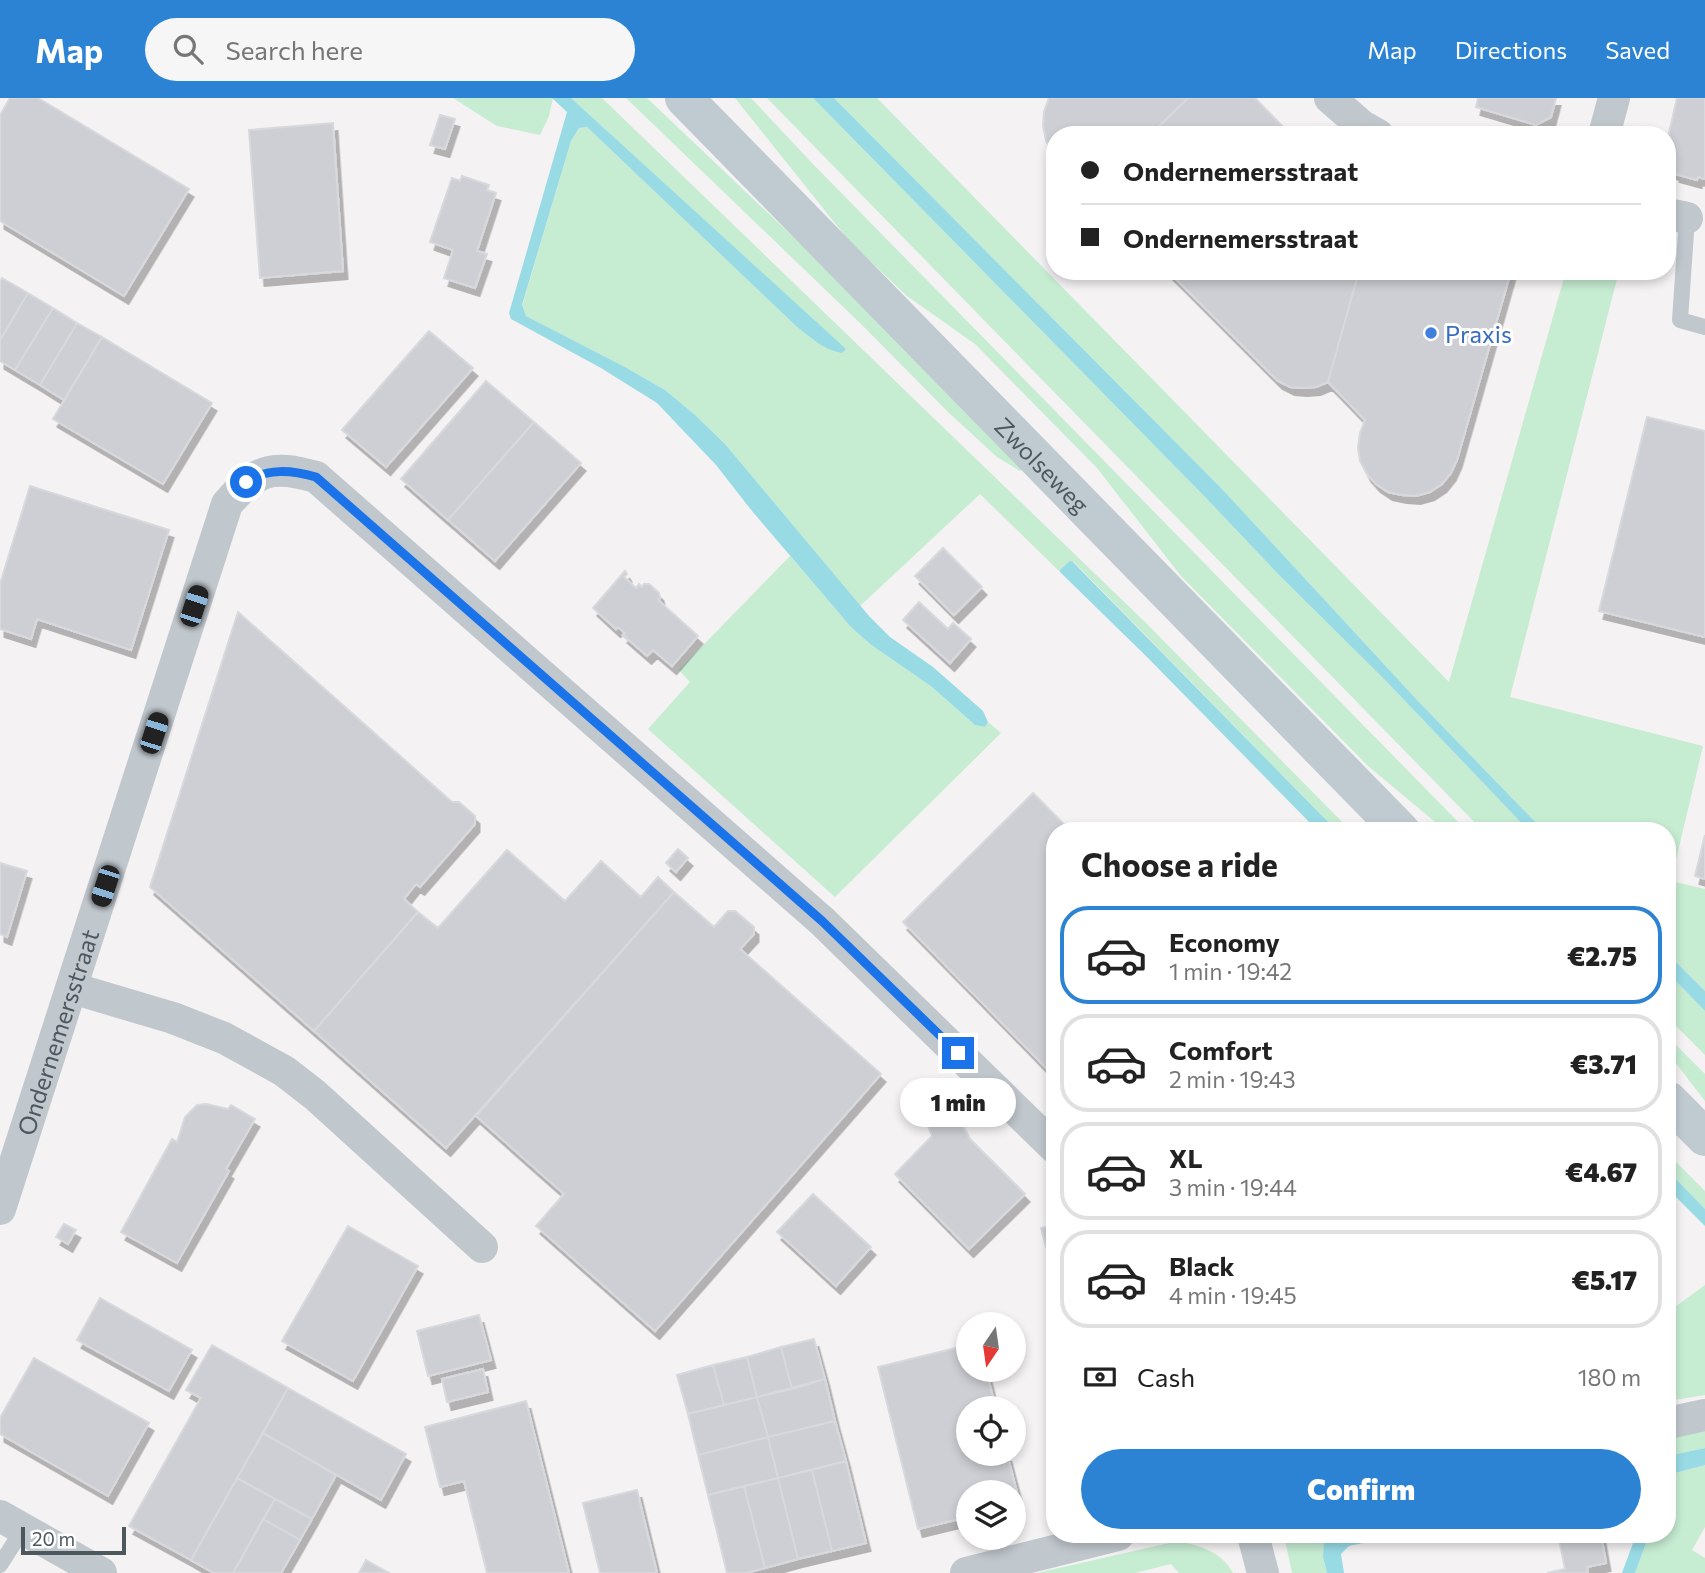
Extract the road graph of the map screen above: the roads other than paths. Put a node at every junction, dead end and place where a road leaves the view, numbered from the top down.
1 (684, 98) edge
2 (1330, 98) edge
3 (1614, 98) edge
4 (1364, 126) edge
5 (1606, 126) edge
6 (1677, 216) edge
7 (1705, 327) edge
8 (1392, 822) edge
9 (72, 988) junction
10 (1676, 1108) edge
11 (1705, 1137) edge
12 (1046, 1139) edge
13 (0, 1209) edge
14 (482, 1247) dead end
15 (1705, 1415) edge
16 (1676, 1421) edge
17 (11, 1523) edge
18 (1086, 1543) edge
19 (1255, 1543) edge
20 (0, 1565) edge
21 (101, 1573) edge
22 (966, 1573) edge
23 (1263, 1573) edge

1 - 8 main road, Zwolseweg
2 - 4 street
3 - 5 street
6 - 7 lane
9 - 12 street, Ondernemersstraat
9 - 13 street, Ondernemersstraat
9 - 14 street
10 - 11 main road
15 - 16 street
17 - 20 lane
17 - 21 street
18 - 22 street
19 - 23 street

